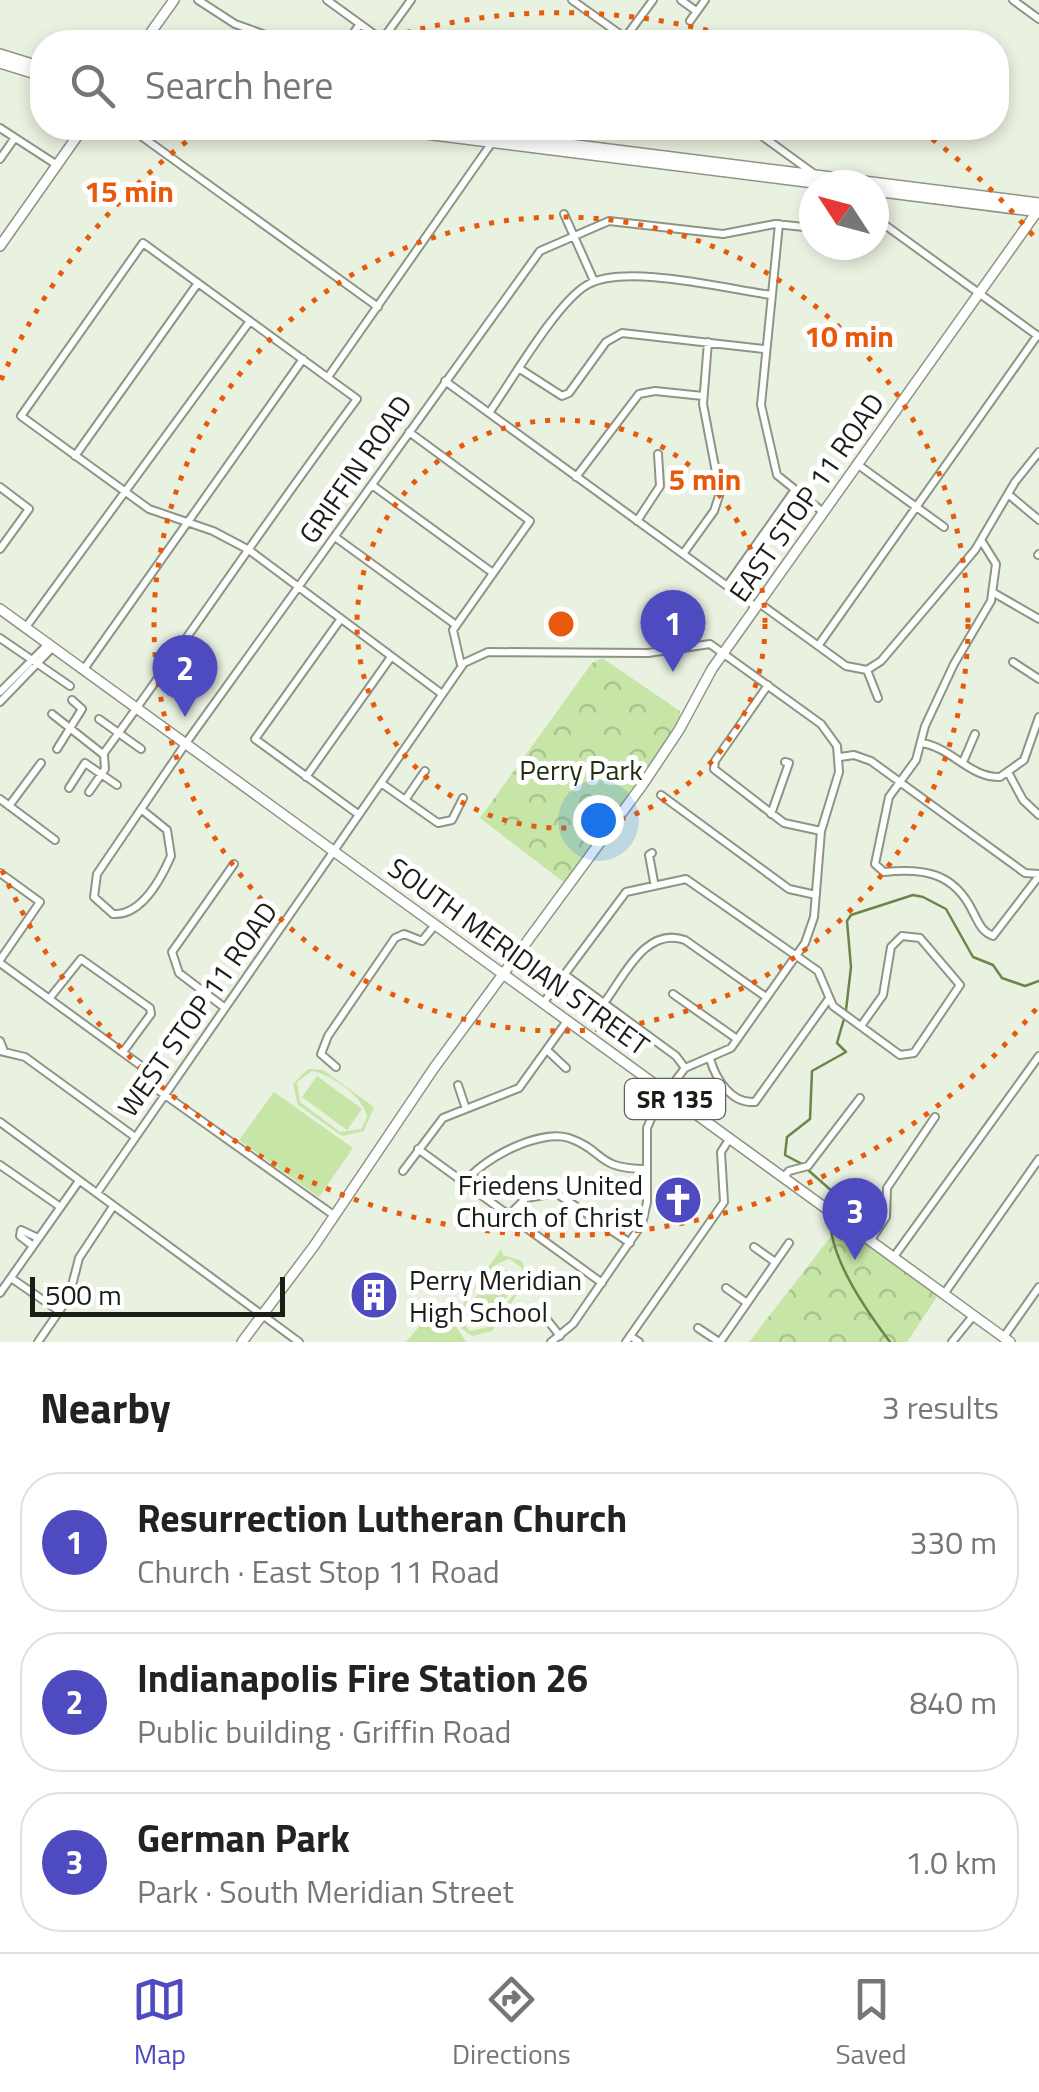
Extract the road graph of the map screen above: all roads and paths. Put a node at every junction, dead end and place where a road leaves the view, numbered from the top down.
1 (174, 0) edge
2 (198, 0) edge
3 (327, 0) edge
4 (411, 0) edge
5 (572, 0) edge
6 (653, 0) edge
7 (681, 0) edge
8 (704, 0) edge
9 (1013, 0) edge
10 (696, 11) junction
11 (1039, 19) edge
12 (690, 21) dead end
13 (360, 24) junction
14 (153, 30) edge
15 (250, 30) edge
16 (356, 30) edge
17 (368, 30) edge
18 (389, 30) edge
19 (614, 30) edge
20 (634, 30) edge
21 (0, 54) edge
22 (30, 63) edge
23 (0, 64) edge
24 (30, 73) edge
25 (0, 128) edge
26 (14, 139) junction
27 (75, 140) edge
28 (147, 140) edge
29 (493, 140) edge
30 (501, 140) edge
31 (503, 140) edge
32 (768, 140) edge
33 (0, 159) edge
34 (57, 166) junction
35 (810, 170) edge
36 (799, 172) edge
37 (799, 181) edge
38 (889, 186) edge
39 (889, 193) edge
40 (1038, 209) edge
41 (564, 214) dead end
42 (779, 224) junction
43 (799, 226) edge
44 (889, 227) edge
45 (573, 234) junction
46 (0, 246) edge
47 (594, 281) junction
48 (198, 283) junction
49 (979, 292) junction
50 (770, 295) junction
51 (378, 307) junction
52 (250, 321) junction
53 (1038, 337) edge
54 (708, 342) junction
55 (764, 349) junction
56 (303, 360) junction
57 (520, 369) junction
58 (328, 378) junction
59 (445, 381) junction
60 (703, 396) junction
61 (488, 413) junction
62 (408, 432) junction
63 (1039, 452) edge
64 (658, 454) dead end
65 (76, 456) junction
66 (858, 464) junction
67 (576, 477) junction
68 (372, 484) junction
69 (0, 487) edge
70 (794, 491) junction
71 (126, 492) junction
72 (1008, 494) junction
73 (916, 507) junction
74 (824, 512) junction
75 (636, 520) junction
76 (1039, 520) edge
77 (188, 522) junction
78 (944, 528) dead end
79 (335, 537) junction
80 (981, 540) junction
81 (0, 550) edge
82 (249, 550) junction
83 (683, 554) junction
84 (493, 573) junction
85 (727, 586) junction
86 (297, 589) junction
87 (994, 593) junction
88 (757, 605) junction
89 (0, 609) edge
90 (1039, 619) edge
91 (340, 620) junction
92 (456, 625) junction
93 (26, 628) junction
94 (0, 638) edge
95 (51, 645) junction
96 (818, 646) junction
97 (724, 653) junction
98 (391, 657) junction
99 (34, 662) junction
100 (1013, 662) dead end
101 (461, 666) junction
102 (84, 669) junction
103 (866, 670) junction
104 (1039, 679) edge
105 (70, 686) dead end
106 (768, 686) junction
107 (0, 692) edge
108 (442, 694) junction
109 (878, 698) dead end
110 (72, 700) dead end
111 (0, 702) edge
112 (137, 708) junction
113 (52, 714) dead end
114 (1039, 717) edge
115 (99, 719) dead end
116 (71, 727) junction
117 (118, 733) junction
118 (975, 734) dead end
119 (186, 742) junction
120 (922, 743) junction
121 (57, 748) dead end
122 (1029, 748) junction
123 (142, 749) dead end
124 (1039, 751) edge
125 (104, 753) junction
126 (840, 756) junction
127 (785, 762) dead end
128 (962, 762) junction
129 (41, 763) dead end
130 (425, 771) dead end
131 (102, 774) junction
132 (1009, 774) junction
133 (306, 777) junction
134 (380, 782) junction
135 (900, 782) junction
136 (118, 785) dead end
137 (69, 788) dead end
138 (89, 792) dead end
139 (661, 795) dead end
140 (463, 798) dead end
141 (0, 799) edge
142 (404, 800) junction
143 (9, 806) junction
144 (141, 810) junction
145 (358, 814) junction
146 (771, 814) junction
147 (1039, 815) edge
148 (821, 832) junction
149 (55, 840) dead end
150 (334, 850) junction
151 (652, 854) dead end
152 (234, 864) dead end
153 (0, 873) edge
154 (1039, 875) edge
155 (654, 882) junction
156 (816, 895) junction
157 (436, 924) junction
158 (796, 955) junction
159 (0, 962) edge
160 (506, 974) junction
161 (564, 974) junction
162 (673, 994) dead end
163 (766, 997) junction
164 (49, 999) junction
165 (828, 1000) junction
166 (544, 1002) junction
167 (604, 1003) junction
168 (225, 1008) junction
169 (567, 1020) junction
170 (861, 1026) junction
171 (737, 1039) junction
172 (0, 1041) edge
173 (547, 1050) junction
174 (2, 1051) edge
175 (122, 1052) junction
176 (1039, 1056) edge
177 (710, 1059) junction
178 (336, 1067) dead end
179 (566, 1068) dead end
180 (685, 1068) junction
181 (458, 1085) dead end
182 (666, 1092) junction
183 (164, 1095) junction
184 (860, 1098) dead end
185 (466, 1108) junction
186 (935, 1117) dead end
187 (0, 1122) edge
188 (135, 1137) junction
189 (730, 1138) junction
190 (418, 1149) junction
191 (1039, 1159) edge
192 (646, 1169) junction
193 (2, 1170) edge
194 (403, 1171) dead end
195 (784, 1178) junction
196 (77, 1179) junction
197 (464, 1183) junction
198 (96, 1193) junction
199 (60, 1206) junction
200 (112, 1208) junction
201 (335, 1216) junction
202 (509, 1216) junction
203 (38, 1238) junction
204 (870, 1241) junction
205 (630, 1242) junction
206 (789, 1243) dead end
207 (33, 1246) junction
208 (754, 1248) dead end
209 (893, 1258) junction
210 (776, 1262) junction
211 (11, 1278) junction
212 (602, 1283) junction
213 (1039, 1287) edge
214 (726, 1288) dead end
215 (0, 1293) edge
216 (944, 1294) junction
217 (747, 1303) junction
218 (60, 1311) junction
219 (262, 1315) junction
220 (973, 1316) junction
221 (546, 1317) dead end
222 (698, 1328) dead end
223 (560, 1336) junction
224 (628, 1339) edge
225 (1006, 1340) edge
226 (38, 1342) edge
227 (242, 1342) edge
228 (299, 1342) edge
229 (551, 1342) edge
230 (639, 1342) edge
231 (719, 1342) edge
232 (952, 1342) edge

1 - 14 main road
2 - 15 street
3 - 13 street
4 - 18 street
5 - 19 street
6 - 20 street
7 - 10 street
8 - 10 street
9 - 11 street
10 - 12 street
13 - 16 street
13 - 17 street
21 - 22 main road
23 - 24 main road
25 - 26 street
26 - 33 street
26 - 34 street
27 - 34 main road
28 - 51 street
29 - 51 street
30 - 37 main road
31 - 36 main road
32 - 35 street
34 - 46 main road
38 - 40 main road
39 - 40 main road
40 - 49 main road, EAST STOP 11 ROAD
41 - 45 street
42 - 43 street, GRIFFIN ROAD
42 - 45 street, GRIFFIN ROAD
42 - 50 street
44 - 49 street
45 - 47 street
45 - 59 street, GRIFFIN ROAD
47 - 50 street
47 - 57 street
48 - 52 street
48 - 65 street
48 - 65 street
49 - 53 street
49 - 66 main road, EAST STOP 11 ROAD
50 - 55 street
51 - 58 street
52 - 56 street
52 - 71 street
53 - 73 street
54 - 55 street
54 - 57 street
54 - 60 street
55 - 70 street
56 - 58 street
56 - 77 street
57 - 61 street
58 - 82 street
59 - 61 street
59 - 62 street, GRIFFIN ROAD
60 - 67 street
60 - 83 street
61 - 67 street
62 - 68 street, GRIFFIN ROAD
62 - 84 street
63 - 72 street
64 - 75 street
65 - 71 street
66 - 73 street
66 - 74 main road, EAST STOP 11 ROAD
67 - 75 street
68 - 79 street, GRIFFIN ROAD
68 - 84 street
69 - 81 street
70 - 74 street
70 - 85 street
71 - 77 street
71 - 93 street
72 - 76 street
72 - 80 street
73 - 78 street
73 - 96 street
74 - 88 main road, EAST STOP 11 ROAD
75 - 83 street
77 - 82 street
77 - 102 street
79 - 86 street, GRIFFIN ROAD
79 - 92 street
80 - 87 street
80 - 103 street
82 - 86 street
82 - 112 street
83 - 85 street
84 - 92 street
85 - 88 street
86 - 91 street
86 - 119 street, GRIFFIN ROAD
87 - 90 street
87 - 120 street
88 - 96 street
88 - 97 main road, EAST STOP 11 ROAD
89 - 93 main road, SOUTH MERIDIAN STREET / SR 135
91 - 98 street
91 - 133 street
92 - 101 street
93 - 95 main road, SOUTH MERIDIAN STREET / SR 135
94 - 99 street
95 - 99 street
95 - 102 main road, SOUTH MERIDIAN STREET / SR 135
96 - 103 street
97 - 101 street
97 - 106 street
97 - 160 main road, EAST STOP 11 ROAD
98 - 108 street
98 - 133 street
99 - 105 street
99 - 107 street
99 - 111 street
100 - 104 street
101 - 108 street
102 - 112 main road, SOUTH MERIDIAN STREET / SR 135
103 - 109 street
106 - 126 street
106 - 146 street
108 - 134 street
110 - 116 street
112 - 117 street
112 - 119 main road, SOUTH MERIDIAN STREET / SR 135
113 - 116 street
114 - 122 street
115 - 117 street
116 - 121 street
116 - 125 street
117 - 123 street
117 - 125 street
118 - 128 street
119 - 144 street, GRIFFIN ROAD
119 - 150 main road, SOUTH MERIDIAN STREET / SR 135
120 - 128 street
120 - 135 street
122 - 124 street
122 - 132 street
125 - 131 street
126 - 135 street
126 - 148 street
127 - 146 street
128 - 132 street
129 - 143 street
130 - 142 street
131 - 136 street
131 - 137 street
131 - 138 street
132 - 147 street
133 - 145 street
134 - 142 street
134 - 145 street
135 - 154 street
135 - 154 street
139 - 156 street
140 - 142 street
141 - 143 street
143 - 149 street
144 - 144 street, GRIFFIN ROAD
145 - 150 street
146 - 148 street
148 - 156 street
150 - 157 main road, SOUTH MERIDIAN STREET / SR 135
150 - 168 street, WEST STOP 11 ROAD
151 - 155 street
152 - 168 street
153 - 159 street
155 - 158 street
155 - 161 street
156 - 158 street
157 - 160 main road, SOUTH MERIDIAN STREET / SR 135
157 - 178 street
158 - 163 street
158 - 165 street
159 - 164 street
160 - 166 main road, SOUTH MERIDIAN STREET / SR 135
160 - 201 main road, EAST STOP 11 ROAD
161 - 166 street
161 - 167 street
162 - 171 street
163 - 167 street
163 - 171 street
164 - 175 street
164 - 175 street
165 - 170 street
165 - 177 street
166 - 169 main road, SOUTH MERIDIAN STREET / SR 135
167 - 180 street
168 - 183 street, WEST STOP 11 ROAD
169 - 173 street
169 - 182 main road, SOUTH MERIDIAN STREET / SR 135
170 - 170 street
171 - 177 street
172 - 174 street
173 - 179 street
173 - 185 street
174 - 188 street
175 - 183 street
176 - 209 street
177 - 180 street
180 - 182 street
181 - 185 street
182 - 189 main road, SOUTH MERIDIAN STREET / SR 135
182 - 192 street
183 - 188 street, WEST STOP 11 ROAD
183 - 201 street
184 - 195 street
185 - 190 street
186 - 204 street
187 - 196 street
188 - 198 street, WEST STOP 11 ROAD
189 - 195 main road, SOUTH MERIDIAN STREET / SR 135
189 - 224 street
190 - 194 street
190 - 197 street
191 - 216 street
192 - 197 street
192 - 205 street
193 - 199 street
195 - 204 main road, SOUTH MERIDIAN STREET / SR 135
196 - 198 street
196 - 199 street
197 - 202 street
198 - 200 street
199 - 203 street
200 - 218 street
200 - 219 street
201 - 219 main road, EAST STOP 11 ROAD
202 - 205 street
202 - 212 street
203 - 207 street
203 - 207 street
204 - 209 main road, SOUTH MERIDIAN STREET / SR 135
205 - 212 street
206 - 210 street
207 - 211 street
208 - 210 street
209 - 216 main road, SOUTH MERIDIAN STREET / SR 135
210 - 217 street
211 - 215 street
211 - 218 street
212 - 223 street
213 - 225 street
214 - 217 street
216 - 220 main road, SOUTH MERIDIAN STREET / SR 135
217 - 231 street
218 - 226 street
219 - 227 main road
219 - 228 street
220 - 225 main road, SOUTH MERIDIAN STREET / SR 135
220 - 232 street
221 - 223 street
222 - 231 street
223 - 229 street
224 - 230 street

